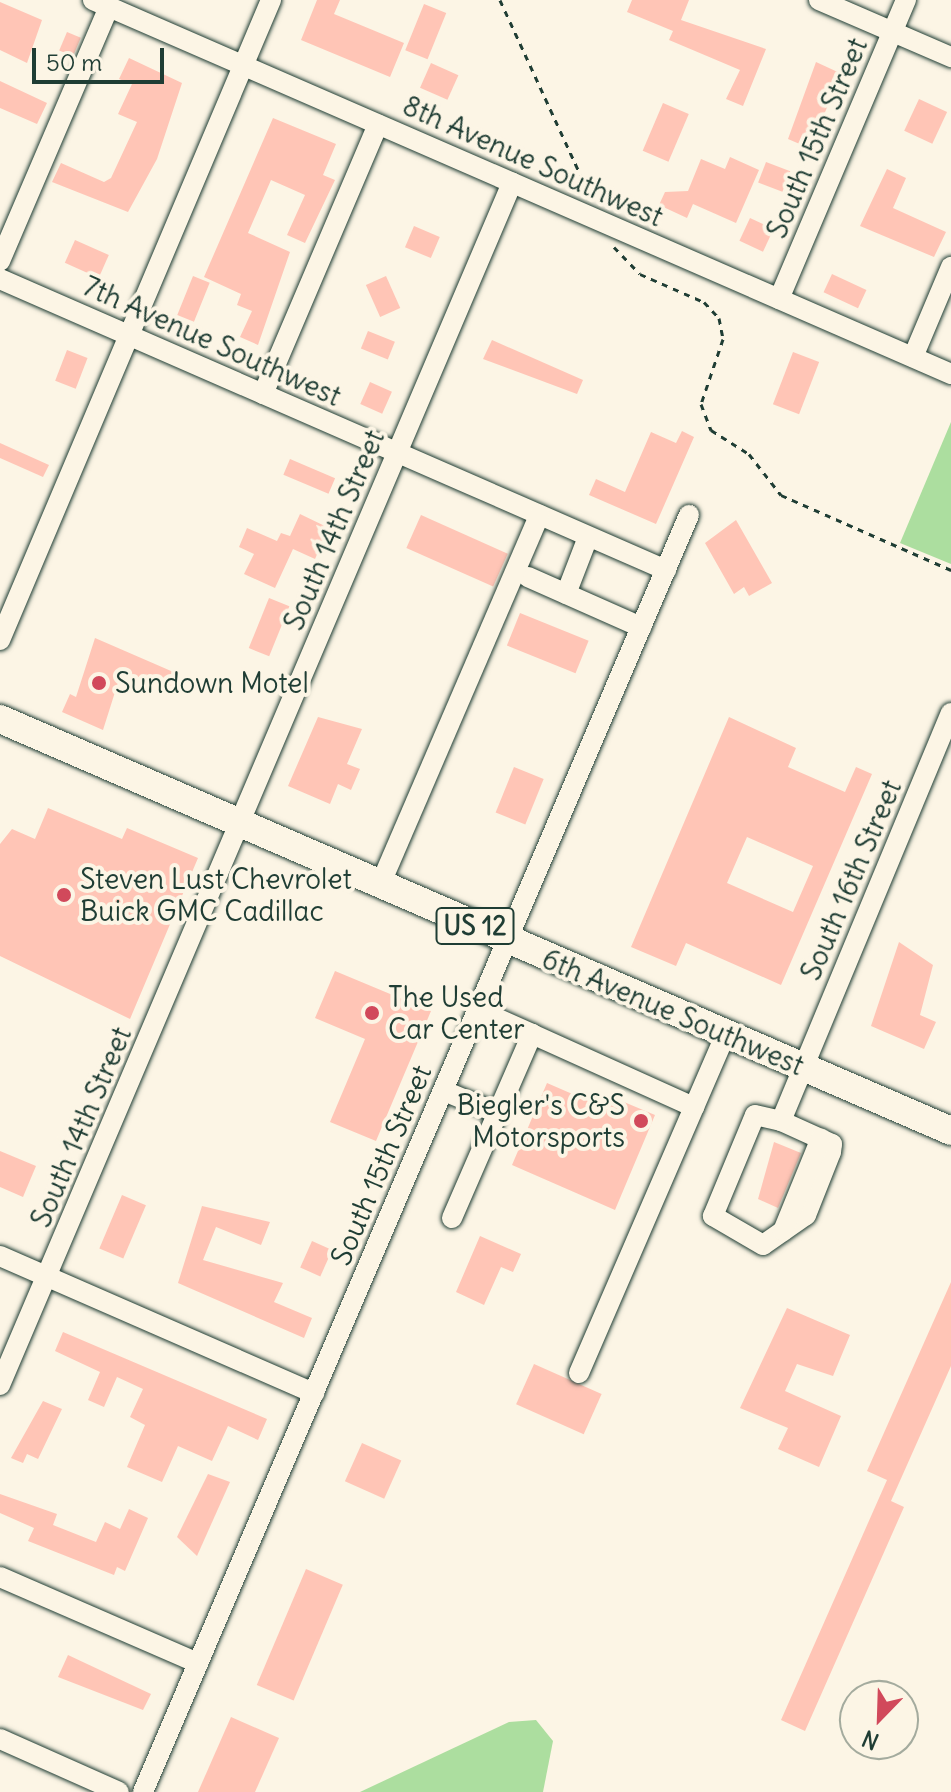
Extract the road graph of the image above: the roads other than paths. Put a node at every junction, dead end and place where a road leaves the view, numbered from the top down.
1 (271, 0) edge
2 (819, 0) edge
3 (906, 0) edge
4 (101, 3) edge
5 (892, 32) junction
6 (951, 57) edge
7 (243, 65) junction
8 (378, 124) junction
9 (512, 183) junction
10 (0, 261) edge
11 (951, 267) edge
12 (0, 279) edge
13 (779, 299) junction
14 (129, 335) junction
15 (913, 357) junction
16 (951, 374) edge
17 (263, 394) junction
18 (397, 453) junction
19 (539, 515) junction
20 (689, 515) dead end
21 (588, 537) junction
22 (666, 570) junction
23 (528, 577) dead end
24 (566, 594) junction
25 (641, 627) junction
26 (0, 640) edge
27 (951, 713) edge
28 (0, 719) edge
29 (240, 823) junction
30 (380, 885) junction
31 (508, 940) junction
32 (478, 1010) junction
33 (532, 1034) junction
34 (726, 1034) junction
35 (803, 1068) junction
36 (444, 1091) junction
37 (694, 1107) junction
38 (497, 1113) junction
39 (781, 1121) junction
40 (951, 1131) edge
41 (452, 1218) dead end
42 (0, 1256) edge
43 (48, 1277) junction
44 (579, 1373) dead end
45 (0, 1385) edge
46 (314, 1393) junction
47 (0, 1577) edge
48 (198, 1663) junction
49 (0, 1739) edge
50 (119, 1792) edge
51 (143, 1792) edge

1 - 7 street
2 - 5 street
3 - 5 street, South 15th Street
4 - 7 street, 8th Avenue Southwest
4 - 10 street
5 - 6 street
5 - 13 street, South 15th Street
7 - 8 street, 8th Avenue Southwest
7 - 14 street
8 - 9 street, 8th Avenue Southwest
8 - 17 street
9 - 13 street, 8th Avenue Southwest
9 - 18 street, South 14th Street
11 - 15 street
12 - 14 street, 7th Avenue Southwest
13 - 15 street, 8th Avenue Southwest
14 - 17 street, 7th Avenue Southwest
14 - 26 street
15 - 16 street, 8th Avenue Southwest
17 - 18 street, 7th Avenue Southwest
18 - 19 street, 7th Avenue Southwest
18 - 29 street, South 14th Street
19 - 21 street, 7th Avenue Southwest
19 - 30 street
20 - 22 street, South 15th Street
21 - 22 street, 7th Avenue Southwest
21 - 24 street
22 - 25 street, South 15th Street
23 - 24 street
24 - 25 street
25 - 31 street, South 15th Street
27 - 35 street, South 16th Street
28 - 29 highway, 6th Avenue Southwest / US 12
29 - 30 highway, 6th Avenue Southwest / US 12
29 - 43 street, South 14th Street
30 - 31 highway, 6th Avenue Southwest / US 12
31 - 32 street, South 15th Street
31 - 34 highway, 6th Avenue Southwest / US 12
32 - 33 street
32 - 36 street, South 15th Street
33 - 37 street
33 - 38 street
34 - 35 highway, 6th Avenue Southwest / US 12
34 - 37 street
35 - 39 street, South 16th Street
35 - 40 highway, 6th Avenue Southwest / US 12
36 - 38 street
36 - 46 street, South 15th Street
37 - 44 street
38 - 41 street
39 - 39 street
42 - 43 street
43 - 45 street, South 14th Street
43 - 46 street
46 - 48 street, South 15th Street
47 - 48 street
48 - 51 street, South 15th Street
49 - 50 street

